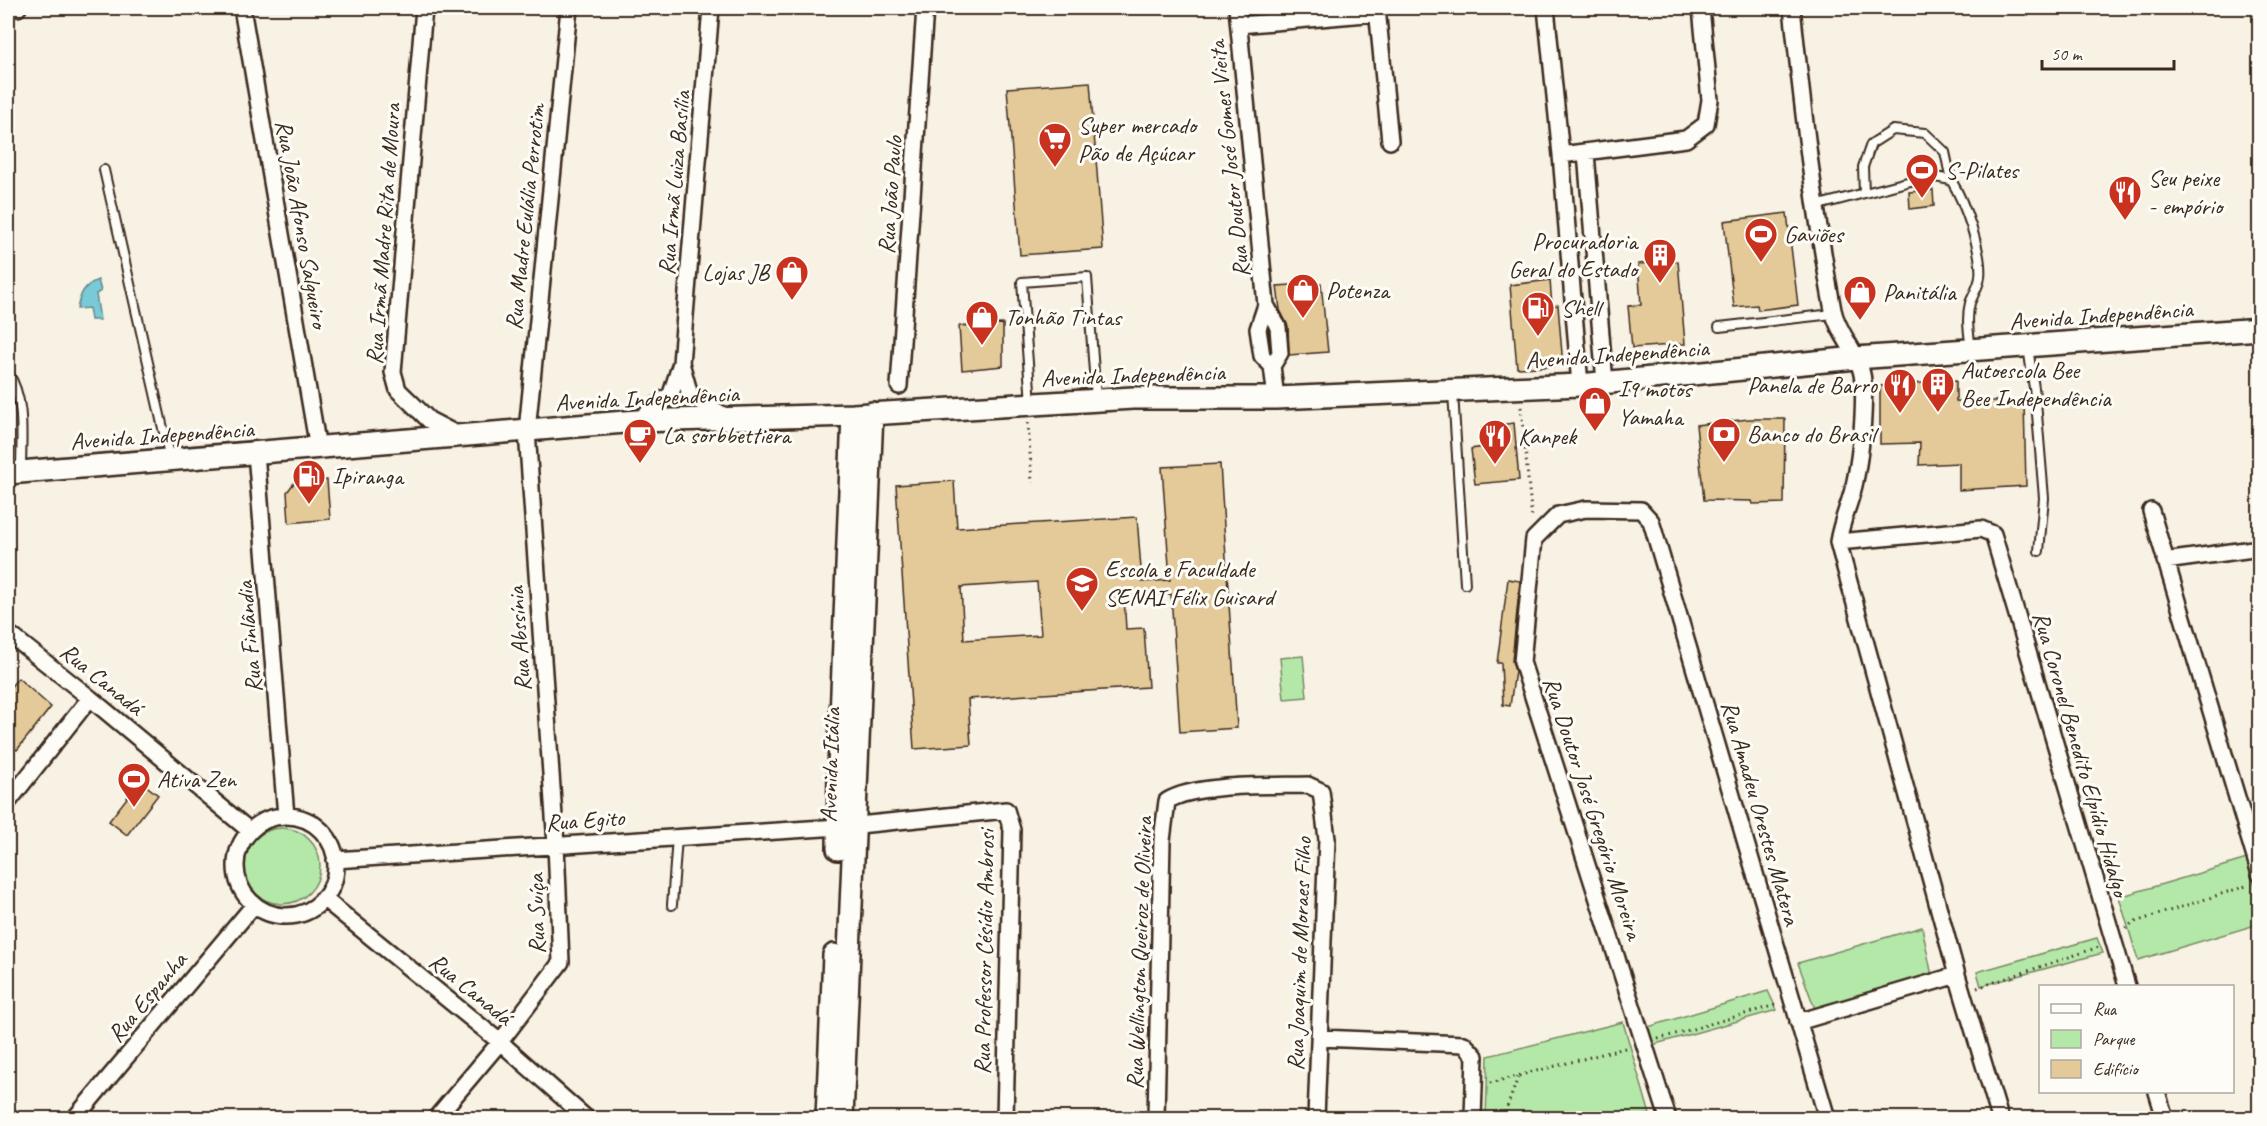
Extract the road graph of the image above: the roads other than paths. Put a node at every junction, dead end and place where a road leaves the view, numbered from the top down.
1 (8, 8) edge
2 (18, 8) edge
3 (242, 8) edge
4 (424, 8) edge
5 (569, 8) edge
6 (711, 8) edge
7 (925, 8) edge
8 (1237, 8) edge
9 (1546, 8) edge
10 (1701, 8) edge
11 (1792, 8) edge
12 (1377, 10) edge
13 (1239, 25) junction
14 (1390, 141) dead end
15 (1586, 153) junction
16 (1561, 155) junction
17 (104, 170) dead end
18 (1951, 180) junction
19 (1863, 193) junction
20 (1815, 206) junction
21 (1595, 272) junction
22 (1569, 274) junction
23 (1833, 314) junction
24 (1719, 327) dead end
25 (2259, 329) edge
26 (2027, 346) junction
27 (1971, 350) junction
28 (1856, 358) junction
29 (681, 363) junction
30 (8, 374) edge
31 (1605, 383) junction
32 (1580, 385) junction
33 (899, 386) dead end
34 (1452, 391) junction
35 (1276, 398) junction
36 (1096, 400) junction
37 (1029, 404) junction
38 (863, 414) junction
39 (728, 418) junction
40 (637, 421) junction
41 (526, 431) junction
42 (456, 434) junction
43 (318, 448) junction
44 (256, 453) junction
45 (171, 460) junction
46 (14, 472) edge
47 (2151, 511) dead end
48 (1534, 539) joint
49 (1838, 542) junction
50 (2259, 548) edge
51 (2039, 551) dead end
52 (2165, 561) junction
53 (1465, 584) dead end
54 (8, 633) edge
55 (90, 698) junction
56 (1178, 794) joint
57 (8, 802) edge
58 (286, 816) junction
59 (846, 826) junction
60 (250, 831) junction
61 (677, 837) junction
62 (556, 845) junction
63 (335, 860) junction
64 (2259, 874) edge
65 (323, 898) junction
66 (254, 905) junction
67 (672, 905) dead end
68 (1957, 975) junction
69 (2126, 985) edge
70 (1798, 1022) junction
71 (1320, 1038) junction
72 (500, 1042) junction
73 (2157, 1093) edge
74 (75, 1119) edge
75 (436, 1119) edge
76 (586, 1119) edge
77 (828, 1119) edge
78 (842, 1119) edge
79 (1005, 1119) edge
80 (1156, 1119) edge
81 (1316, 1119) edge
82 (1473, 1119) edge
83 (1668, 1119) edge
84 (1827, 1119) edge
85 (2000, 1119) edge
86 (2165, 1119) edge

1 - 2 street
3 - 43 street, Rua João Afonso Salgueiro
4 - 42 street, Rua Irmã Madre Rita de Moura
5 - 41 street, Rua Madre Eulália Perrotim
6 - 29 street, Rua Irmã Luiza Basília
7 - 33 street, Rua João Paulo
8 - 13 street, Rua Doutor José Gomes Vieita
9 - 16 street
10 - 15 street
11 - 20 street
12 - 13 street
12 - 14 street
13 - 35 street, Rua Doutor José Gomes Vieita
15 - 16 street
15 - 21 street
16 - 22 street
17 - 45 lane
18 - 19 lane
18 - 19 lane
18 - 27 lane
19 - 20 lane
20 - 23 street
21 - 22 lane
21 - 31 street
22 - 32 street
23 - 24 lane
23 - 28 street
25 - 26 main road, Avenida Independência
26 - 27 main road, Avenida Independência
26 - 51 lane
27 - 28 main road, Avenida Independência
28 - 31 main road, Avenida Independência
28 - 49 street
29 - 39 street, Rua Irmã Luiza Basília
29 - 40 street, Rua Irmã Luiza Basília
30 - 46 lane
31 - 32 main road, Avenida Independência
32 - 34 main road, Avenida Independência
34 - 35 main road, Avenida Independência
34 - 53 lane
35 - 36 main road, Avenida Independência
36 - 37 main road, Avenida Independência
36 - 37 lane
37 - 38 main road, Avenida Independência
38 - 39 main road, Avenida Independência
38 - 59 main road, Avenida Itália
39 - 40 main road, Avenida Independência
40 - 41 main road, Avenida Independência
41 - 42 main road, Avenida Independência
41 - 62 street, Rua Abssínia
42 - 43 main road, Avenida Independência
43 - 44 main road, Avenida Independência
44 - 45 main road, Avenida Independência
44 - 58 street, Rua Finlândia
45 - 46 main road, Avenida Independência
47 - 52 street
48 - 70 street, Rua Amadeu Orestes Matera
48 - 83 street, Rua Doutor José Gregório Moreira
49 - 68 street
49 - 69 street, Rua Coronel Benedito Elpídio Hidalgo
50 - 52 street
52 - 64 street
54 - 55 street, Rua Canadá
55 - 57 street
55 - 60 street, Rua Canadá
56 - 71 street, Rua Joaquim de Moraes Filho
56 - 80 street, Rua Wellington Queiroz de Oliveira
58 - 60 street
58 - 63 street
59 - 61 street, Rua Egito
59 - 77 main road, Avenida Itália
59 - 78 main road, Avenida Itália
59 - 79 street, Rua Professor Césídio Ambrosi
60 - 66 street
61 - 62 street, Rua Egito
61 - 67 lane
62 - 63 street, Rua Egito
62 - 72 street, Rua Suíça
63 - 65 street
65 - 66 street
65 - 72 street, Rua Canadá
66 - 74 street, Rua Espanha
68 - 70 street
68 - 85 street
70 - 84 street, Rua Amadeu Orestes Matera
71 - 81 street, Rua Joaquim de Moraes Filho
71 - 82 street
72 - 75 street, Rua Suíça
72 - 76 street, Rua Canadá
73 - 86 street

